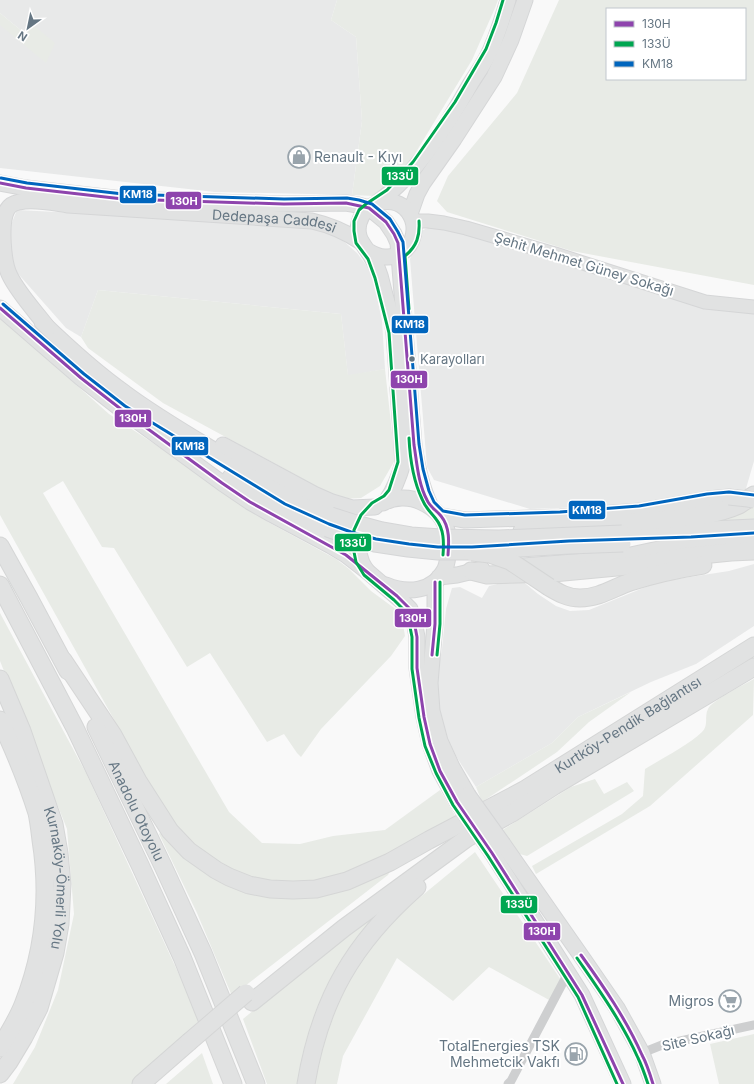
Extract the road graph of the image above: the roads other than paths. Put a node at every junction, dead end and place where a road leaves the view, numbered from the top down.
1 (508, 0) edge
2 (525, 0) edge
3 (0, 183) edge
4 (0, 190) edge
5 (68, 193) junction
6 (373, 205) junction
7 (412, 218) junction
8 (364, 247) junction
9 (400, 254) junction
10 (0, 276) edge
11 (0, 297) edge
12 (754, 307) edge
13 (0, 308) edge
14 (48, 328) junction
15 (99, 373) junction
16 (81, 378) junction
17 (122, 410) junction
18 (754, 495) edge
19 (754, 500) edge
20 (381, 504) junction
21 (430, 506) junction
22 (441, 516) junction
23 (329, 522) junction
24 (754, 527) edge
25 (622, 533) junction
26 (754, 538) edge
27 (691, 542) junction
28 (469, 545) junction
29 (0, 546) edge
30 (754, 551) edge
31 (754, 557) edge
32 (471, 571) junction
33 (373, 577) junction
34 (437, 579) junction
35 (0, 585) edge
36 (754, 646) edge
37 (63, 660) junction
38 (754, 667) edge
39 (0, 679) edge
40 (0, 720) edge
41 (463, 799) junction
42 (506, 807) junction
43 (497, 849) junction
44 (568, 973) junction
45 (604, 990) junction
46 (582, 995) junction
47 (201, 1005) junction
48 (754, 1025) edge
49 (192, 1046) junction
50 (0, 1048) edge
51 (642, 1053) junction
52 (0, 1074) edge
53 (622, 1083) edge
54 (141, 1084) edge
55 (157, 1084) edge
56 (223, 1084) edge
57 (233, 1084) edge
58 (256, 1084) edge
59 (306, 1084) edge
60 (508, 1084) edge
61 (654, 1084) edge

1 - 6 main road
2 - 7 main road
3 - 5 main road, Dedepaşa Caddesi
4 - 5 main road
5 - 6 main road, Dedepaşa Caddesi
6 - 7 main road
6 - 8 main road
6 - 9 main road, Dedepaşa Caddesi
7 - 9 main road
7 - 12 street, Şehit Mehmet Güney Sokağı
8 - 9 main road, Dedepaşa Caddesi
8 - 14 main road, Dedepaşa Caddesi
8 - 20 main road
9 - 21 main road, Dedepaşa Caddesi
10 - 14 main road
11 - 16 main road
13 - 16 main road
14 - 15 main road
15 - 20 main road
15 - 23 main road
16 - 17 main road
17 - 23 main road
17 - 33 main road
18 - 25 highway
19 - 22 main road, bridge
20 - 21 main road
20 - 33 main road
21 - 22 main road
22 - 34 main road
23 - 28 main road, bridge
24 - 25 main road
25 - 27 main road
25 - 28 highway, bridge
26 - 27 main road
27 - 32 main road
28 - 31 highway, bridge
29 - 37 highway, Anadolu Otoyolu
30 - 32 highway
32 - 34 main road
33 - 34 main road
33 - 41 main road
34 - 41 main road
35 - 47 highway, Anadolu Otoyolu
36 - 42 highway, Kurtköy-Pendik Bağlantısı
37 - 42 highway
37 - 58 highway, Anadolu Otoyolu
38 - 42 highway, Kurtköy-Pendik Bağlantısı
39 - 52 highway, Kurnaköy-Ömerli Yolu
40 - 50 highway, Kurnaköy-Ömerli Yolu
41 - 43 main road, bridge
42 - 49 highway
42 - 59 highway
43 - 44 main road
43 - 45 main road
44 - 46 main road
44 - 60 street
45 - 46 main road
45 - 51 main road
46 - 53 main road
47 - 56 highway
47 - 57 highway, Anadolu Otoyolu
48 - 51 street, Site Sokağı
49 - 54 highway
49 - 55 highway
51 - 61 main road

